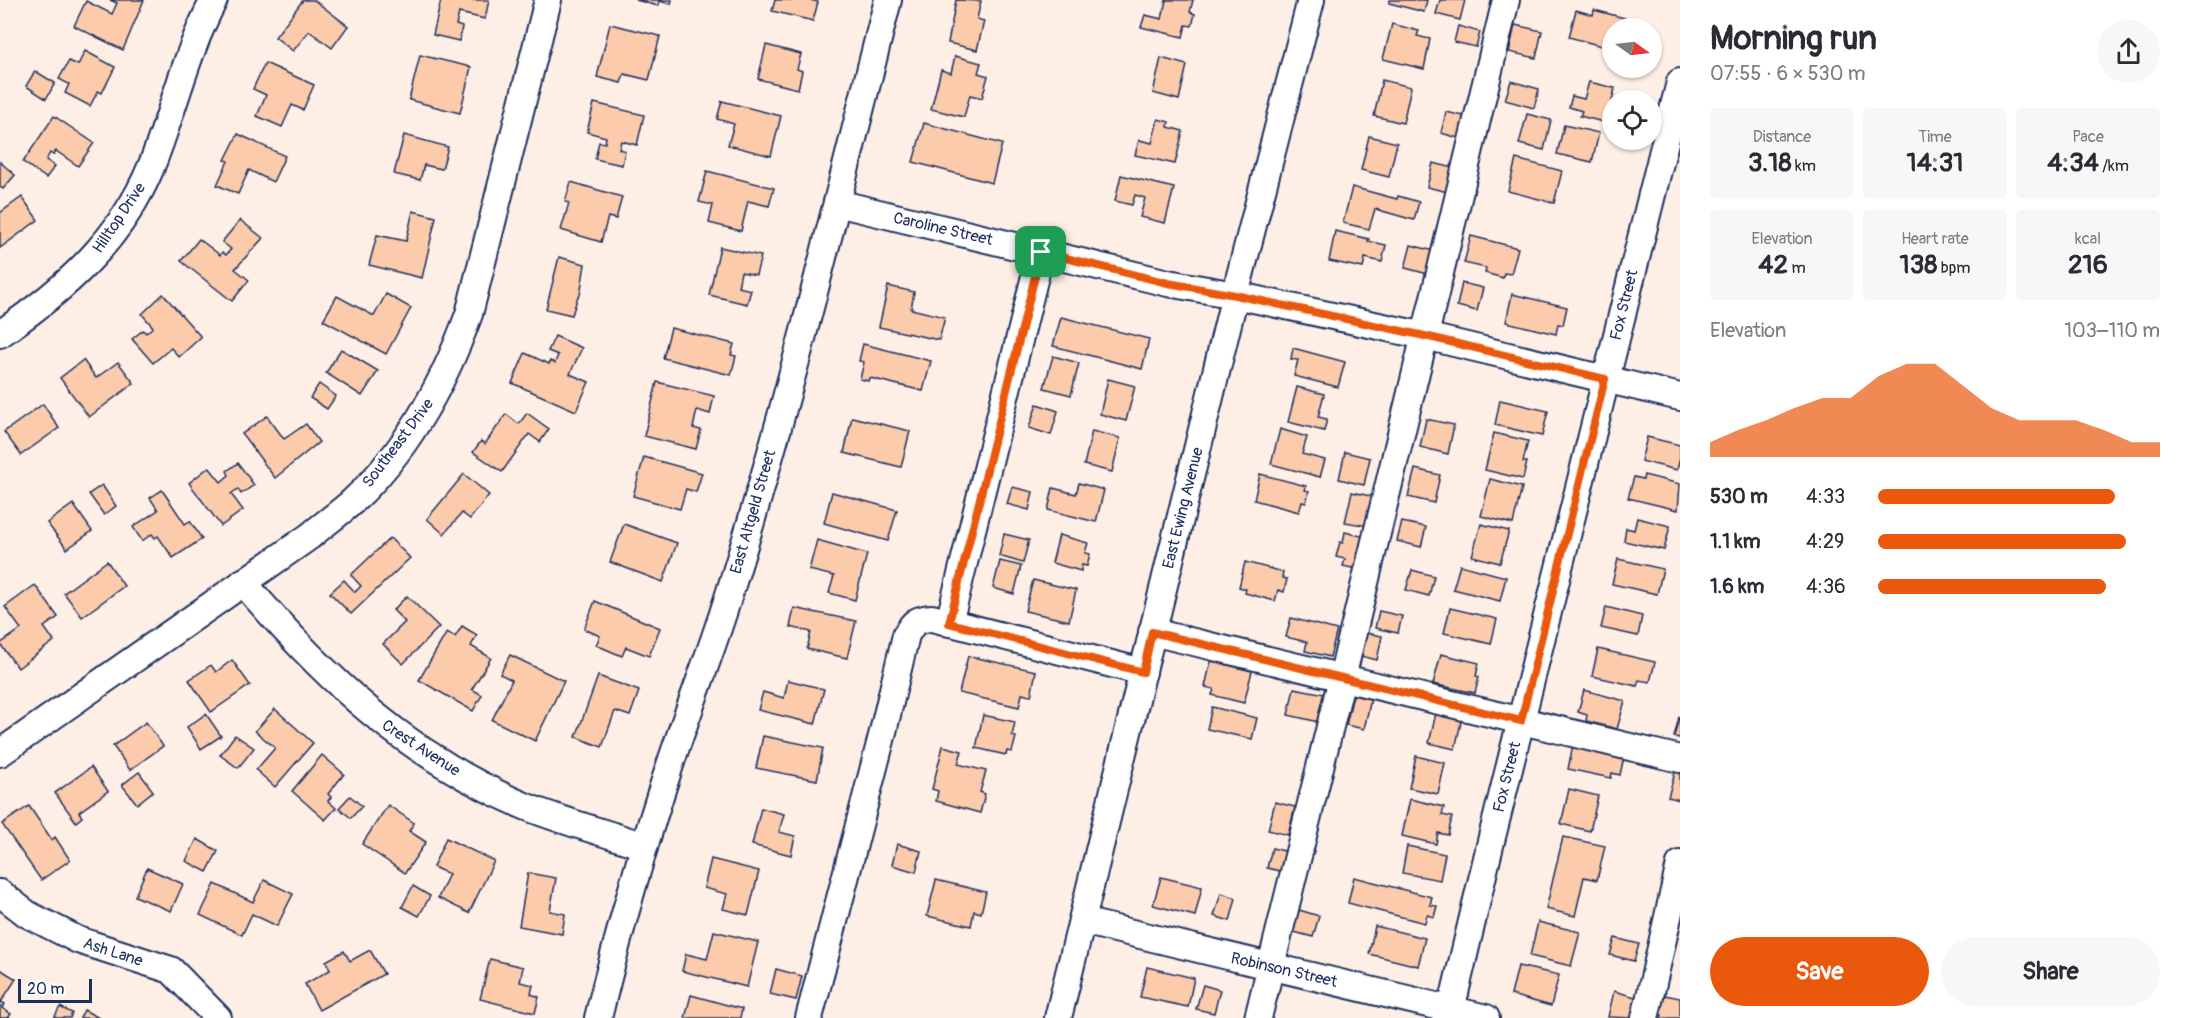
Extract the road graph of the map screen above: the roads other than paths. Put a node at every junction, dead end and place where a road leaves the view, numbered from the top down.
1 (214, 0) edge
2 (548, 0) edge
3 (888, 0) edge
4 (1311, 0) edge
5 (1506, 0) edge
6 (1680, 82) edge
7 (837, 203) junction
8 (1041, 252) junction
9 (1235, 295) junction
10 (0, 334) edge
11 (1425, 336) junction
12 (1605, 379) junction
13 (1680, 398) edge
14 (243, 582) junction
15 (949, 623) junction
16 (1152, 632) junction
17 (1143, 672) junction
18 (1342, 678) junction
19 (1521, 721) junction
20 (0, 753) edge
21 (1680, 759) edge
22 (644, 846) junction
23 (1680, 864) edge
24 (0, 893) edge
25 (1082, 921) junction
26 (1269, 967) junction
27 (1450, 1014) edge
28 (218, 1018) edge
29 (598, 1018) edge
30 (809, 1018) edge
31 (1058, 1018) edge
32 (1258, 1018) edge
33 (1486, 1018) edge
34 (1645, 1018) edge

1 - 10 street, Hilltop Drive
2 - 14 street, Southeast Drive
3 - 7 street, East Altgeld Street
4 - 9 street, East Ewing Avenue
5 - 11 street
6 - 12 street, Fox Street
7 - 8 street, Caroline Street
7 - 22 street, East Altgeld Street
8 - 9 street, Caroline Street
8 - 15 street
9 - 11 street, Caroline Street
9 - 16 street, East Ewing Avenue
11 - 12 street, Caroline Street
11 - 18 street
12 - 13 street, Caroline Street
12 - 19 street, Fox Street
14 - 20 street, Southeast Drive
14 - 22 street, Crest Avenue
15 - 17 street
15 - 30 street
16 - 17 street, East Ewing Avenue
16 - 18 street
17 - 25 street, East Ewing Avenue
18 - 19 street
18 - 26 street
19 - 21 street
19 - 27 street, Fox Street
22 - 29 street, East Altgeld Street
23 - 34 street
24 - 28 street, Ash Lane
25 - 26 street, Robinson Street
25 - 31 street, East Ewing Avenue
26 - 27 street, Robinson Street
26 - 32 street
27 - 33 street, Robinson Street

